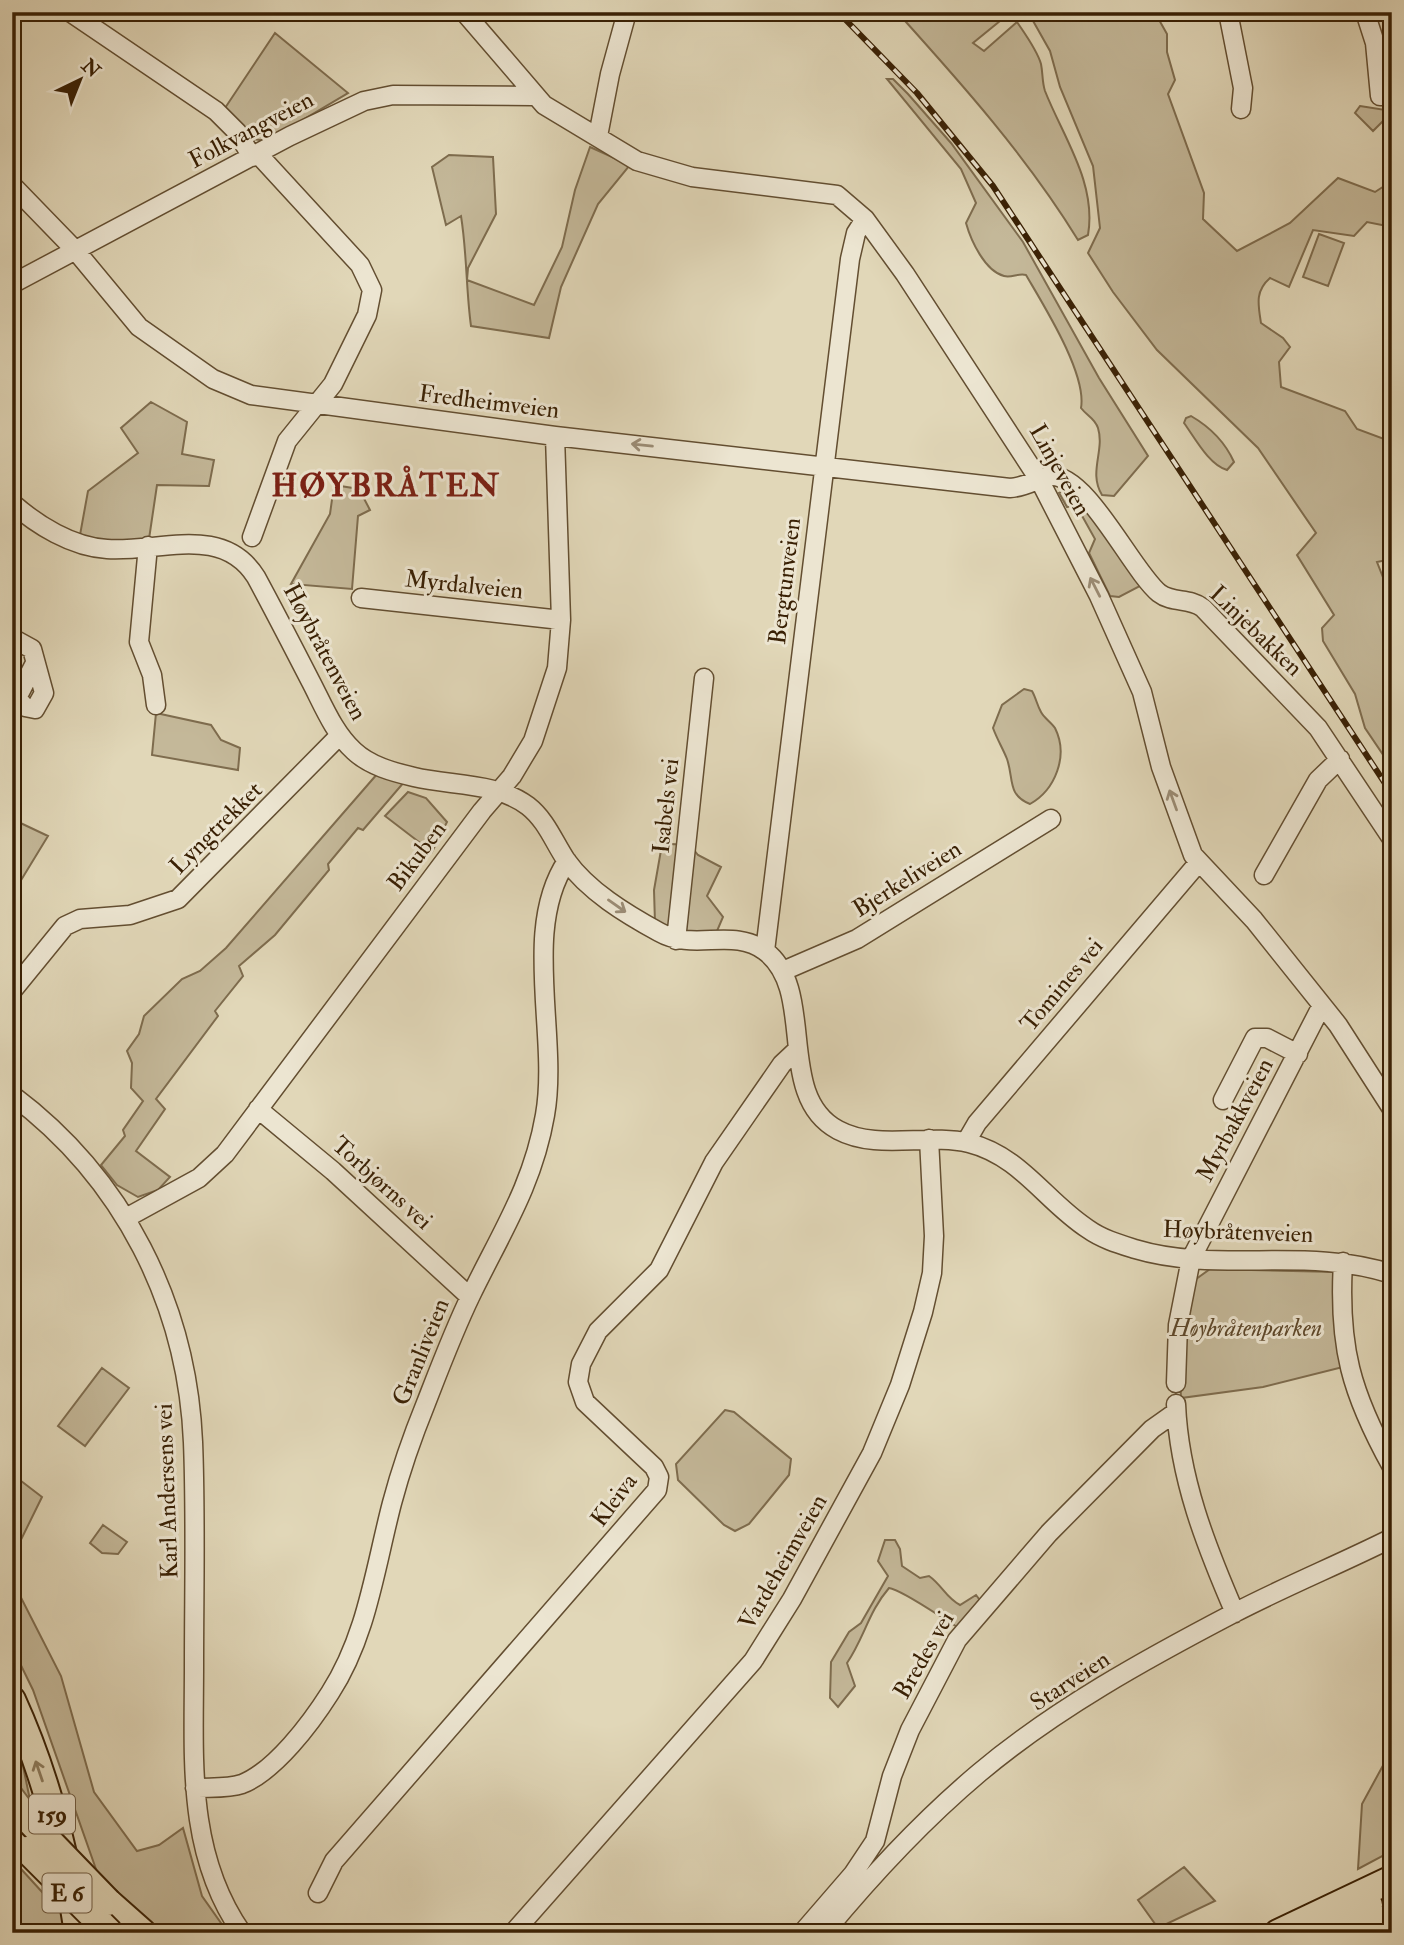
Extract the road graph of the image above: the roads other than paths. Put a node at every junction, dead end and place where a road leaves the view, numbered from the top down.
1 (70, 12) edge
2 (464, 12) edge
3 (627, 12) edge
4 (1228, 12) edge
5 (1365, 12) edge
6 (533, 96) junction
7 (1392, 96) edge
8 (1241, 109) dead end
9 (598, 136) junction
10 (255, 155) junction
11 (12, 185) edge
12 (865, 219) junction
13 (76, 251) junction
14 (12, 285) edge
15 (317, 405) junction
16 (555, 436) junction
17 (823, 465) junction
18 (1040, 481) junction
19 (12, 502) edge
20 (252, 537) junction
21 (148, 546) junction
22 (233, 555) junction
23 (252, 570) junction
24 (361, 598) dead end
25 (561, 620) junction
26 (12, 638) edge
27 (34, 665) dead end
28 (704, 678) dead end
29 (156, 705) dead end
30 (340, 736) junction
31 (1340, 759) junction
32 (499, 792) junction
33 (1051, 819) dead end
34 (1392, 839) edge
35 (567, 861) junction
36 (1199, 862) junction
37 (1265, 875) dead end
38 (676, 940) junction
39 (765, 951) junction
40 (783, 971) junction
41 (12, 991) edge
42 (1322, 1005) junction
43 (798, 1049) junction
44 (1298, 1054) junction
45 (12, 1095) edge
46 (1223, 1100) dead end
47 (258, 1109) junction
48 (1392, 1109) edge
49 (929, 1139) junction
50 (966, 1142) junction
51 (126, 1218) junction
52 (1191, 1259) junction
53 (1343, 1262) junction
54 (1392, 1274) edge
55 (470, 1297) junction
56 (1176, 1383) dead end
57 (1392, 1467) edge
58 (1392, 1538) edge
59 (1235, 1613) junction
60 (12, 1700) edge
61 (195, 1788) junction
62 (18, 1824) edge
63 (1392, 1879) edge
64 (1392, 1892) edge
65 (318, 1893) dead end
66 (1392, 1916) edge
67 (78, 1933) edge
68 (110, 1933) edge
69 (143, 1933) edge
70 (242, 1933) edge
71 (513, 1933) edge
72 (802, 1933) edge
73 (824, 1933) edge
74 (1278, 1933) edge
75 (1323, 1933) edge
76 (1364, 1933) edge

1 - 10 street
2 - 6 street, Linjeveien
3 - 9 street
4 - 8 street
5 - 7 street
6 - 9 street, Linjeveien
6 - 10 street, Folkvangveien
9 - 12 street, Linjeveien
10 - 13 street, Folkvangveien
10 - 15 street
11 - 13 street, Fredheimveien
12 - 17 street, Bergtunveien
12 - 18 street, Linjeveien
13 - 14 street, Folkvangveien
13 - 15 street, Fredheimveien
15 - 16 street, Fredheimveien
15 - 20 street
17 -> 16 street, Fredheimveien
16 - 25 street, Bikuben
17 - 18 street, Fredheimveien
17 - 39 street, Bergtunveien
18 - 31 street, Linjebakken
36 -> 18 street, Linjeveien
19 - 21 street, Høybråtenveien
20 - 22 street
20 - 23 street
21 - 22 street, Høybråtenveien
21 - 29 street
22 - 23 street, Høybråtenveien
23 - 30 street, Høybråtenveien
24 - 25 street, Myrdalveien
25 - 32 street, Bikuben
26 - 27 street
28 - 38 street, Isabels vei
30 - 32 street, Høybråtenveien
30 - 41 street, Lyngtrekket
31 - 34 street, Linjebakken
31 - 37 street
32 - 35 street, Høybråtenveien
32 - 47 street, Bikuben
33 - 40 street, Bjerkeliveien
35 -> 38 street, Høybråtenveien
35 - 55 street, Granliveien
36 - 42 street, Linjeveien
36 - 50 street, Tomines vei
38 - 39 street
39 - 40 street
40 - 43 street, Høybråtenveien
42 - 44 street, Myrbakkveien
42 - 48 street, Linjeveien
43 - 49 street, Høybråtenveien
43 - 65 street, Kleiva
44 - 46 street
44 - 52 street, Myrbakkveien
45 - 51 street, Karl Andersens vei
47 - 51 street, Bikuben
47 - 55 street, Torbjørns vei
49 - 50 street, Høybråtenveien
49 - 71 street, Vardeheimveien
50 - 52 street, Høybråtenveien
51 - 61 street, Karl Andersens vei
52 - 53 street, Høybråtenveien
52 - 56 street, Myrbakkveien
53 - 54 street, Høybråtenveien
53 - 57 street
55 - 61 street, Granliveien
58 - 59 street, Starveien
59 - 72 street, Bredes vei
59 - 73 street, Starveien
67 -> 60 highway, 159
61 - 70 street, Karl Andersens vei
62 - 68 highway, E 6, bridge
62 - 69 highway, E 6, bridge
63 - 74 highway
64 - 75 highway
66 - 76 highway

